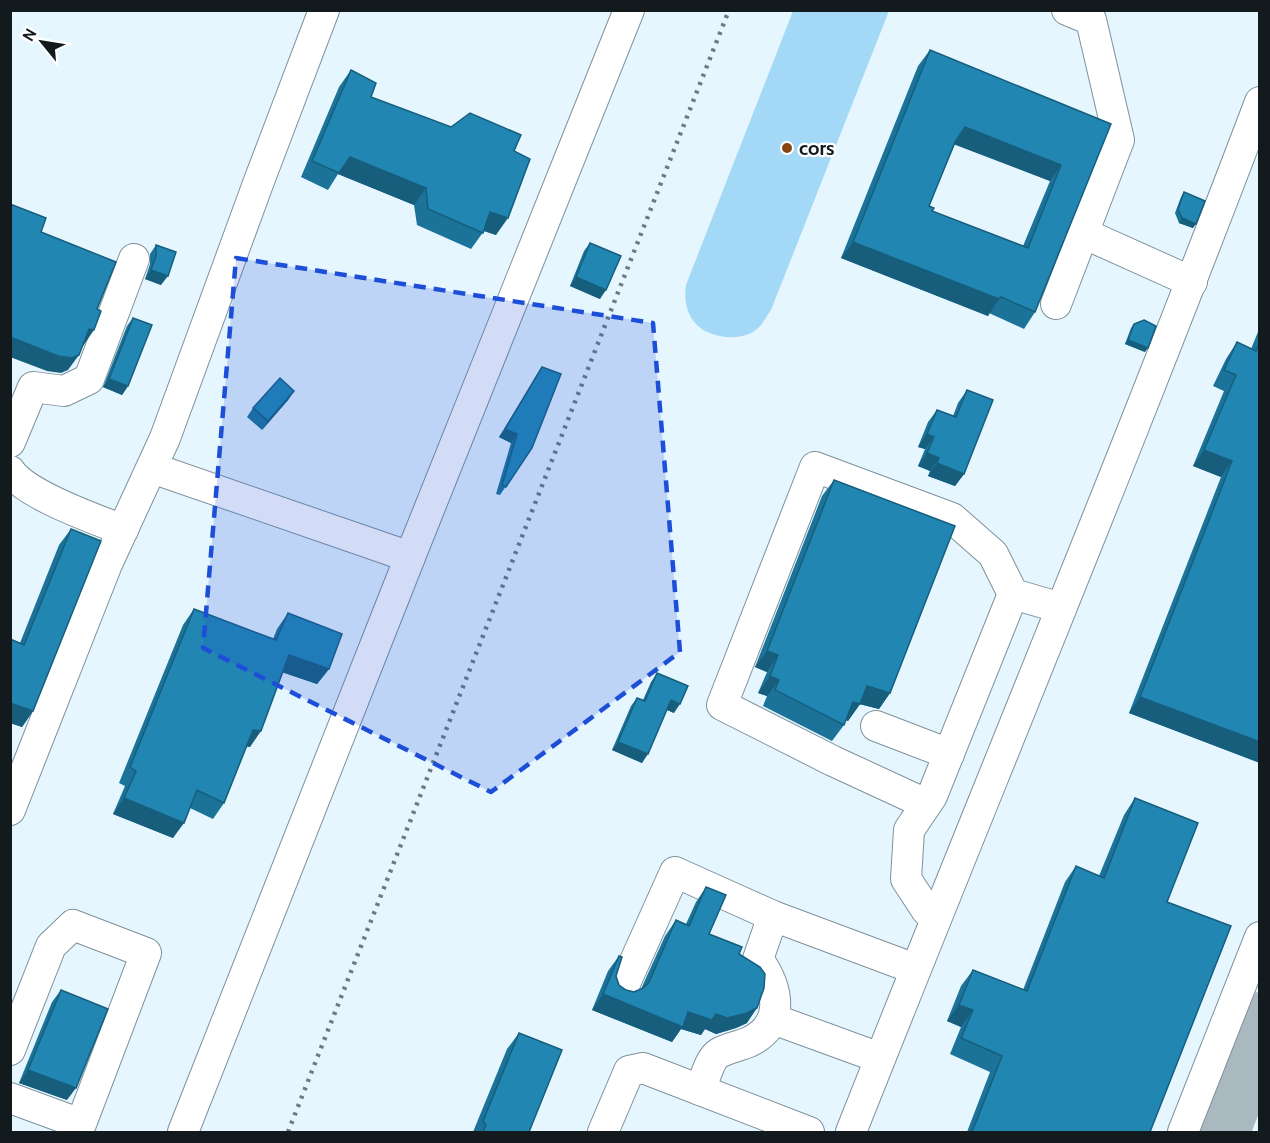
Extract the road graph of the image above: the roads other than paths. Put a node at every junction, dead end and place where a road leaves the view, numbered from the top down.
1 (324, 10) edge
2 (629, 10) edge
3 (1067, 10) edge
4 (1260, 102) edge
5 (1083, 233) junction
6 (134, 259) dead end
7 (1192, 282) junction
8 (1056, 304) dead end
9 (10, 442) edge
10 (152, 468) junction
11 (10, 471) edge
12 (123, 530) junction
13 (410, 557) junction
14 (1013, 594) junction
15 (1060, 608) junction
16 (876, 726) dead end
17 (949, 754) junction
18 (926, 804) junction
19 (10, 810) edge
20 (937, 915) junction
21 (773, 916) junction
22 (1260, 938) edge
23 (915, 969) junction
24 (622, 990) edge
25 (773, 1019) junction
26 (10, 1050) edge
27 (880, 1058) junction
28 (700, 1090) junction
29 (10, 1098) edge
30 (94, 1128) edge
31 (183, 1132) edge
32 (603, 1132) edge
33 (809, 1132) edge
34 (851, 1132) edge
35 (1183, 1132) edge

1 - 10 lane
2 - 13 lane
3 - 5 lane
4 - 7 lane
5 - 7 lane
5 - 8 lane
6 - 9 lane
7 - 15 lane
10 - 12 lane
10 - 13 lane
11 - 12 lane
12 - 19 lane
13 - 31 lane
14 - 15 lane
14 - 17 lane
14 - 18 lane
15 - 20 lane
16 - 17 lane
17 - 18 lane
18 - 20 lane
20 - 23 lane
21 - 23 lane
21 - 24 lane
21 - 25 lane
22 - 35 lane
23 - 27 lane
25 - 27 lane
25 - 28 lane
26 - 30 lane
27 - 34 lane
28 - 32 lane
28 - 33 lane
29 - 30 lane

